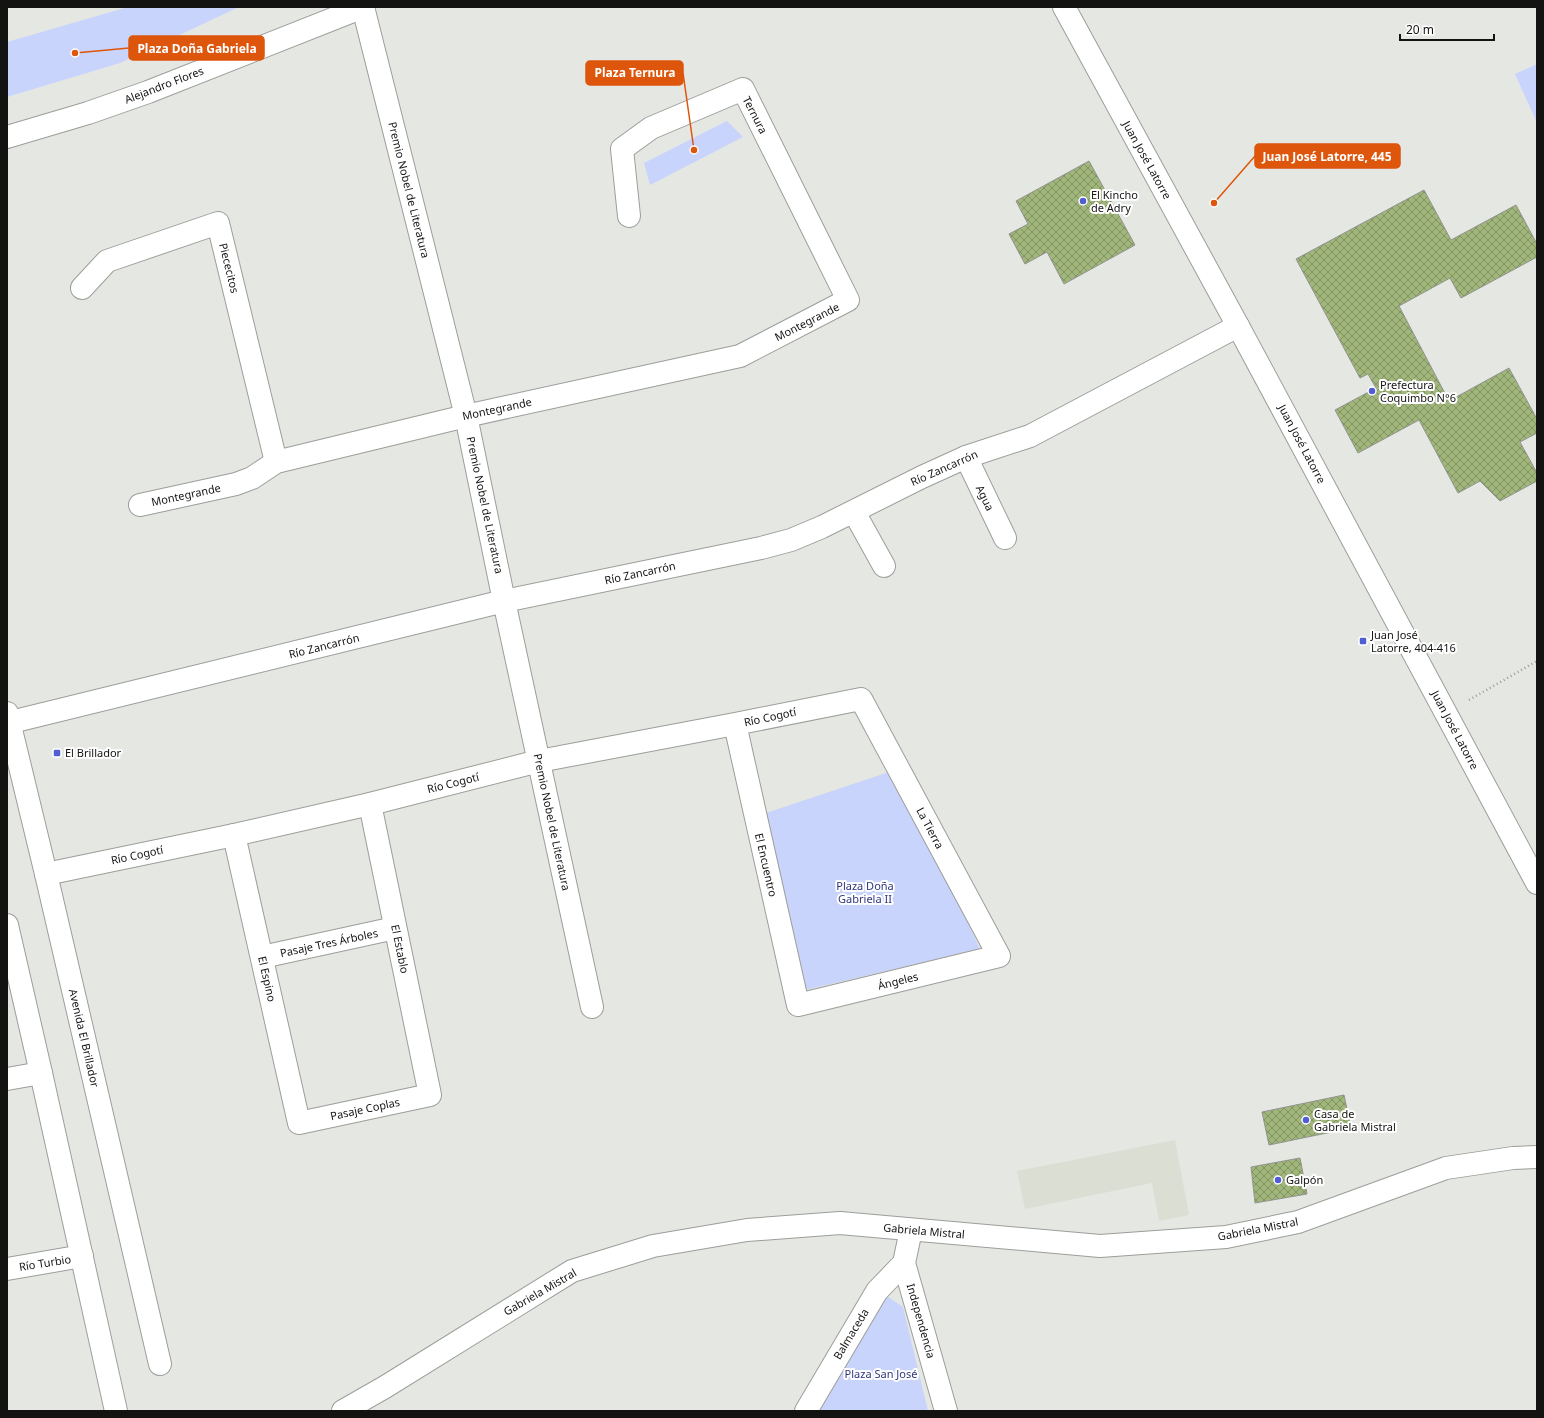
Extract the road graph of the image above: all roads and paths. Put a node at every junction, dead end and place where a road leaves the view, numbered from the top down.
1 (363, 7) edge
2 (1064, 7) edge
3 (7, 137) edge
4 (630, 216) dead end
5 (82, 288) dead end
6 (848, 300) joint
7 (1238, 326) junction
8 (466, 416) junction
9 (966, 457) junction
10 (276, 462) junction
11 (140, 505) dead end
12 (854, 512) junction
13 (1005, 538) dead end
14 (884, 566) dead end
15 (504, 601) junction
16 (1537, 662) edge
17 (1492, 687) dead end
18 (861, 699) joint
19 (8, 720) edge
20 (735, 724) junction
21 (539, 761) junction
22 (370, 804) junction
23 (234, 835) junction
24 (46, 874) junction
25 (1537, 883) edge
26 (7, 925) edge
27 (395, 928) junction
28 (999, 956) joint
29 (262, 958) junction
30 (798, 1005) joint
31 (592, 1007) dead end
32 (41, 1073) junction
33 (7, 1079) edge
34 (430, 1095) joint
35 (299, 1123) joint
36 (1537, 1157) edge
37 (911, 1230) junction
38 (82, 1256) junction
39 (904, 1263) junction
40 (7, 1269) edge
41 (160, 1364) dead end
42 (116, 1411) edge
43 (343, 1411) edge
44 (806, 1411) edge
45 (946, 1411) edge

1 - 3 street, Alejandro Flores
1 - 8 street, Premio Nobel de Literatura
2 - 7 street, Juan José Latorre
4 - 6 street, Ternura
5 - 10 street, Piececitos
6 - 8 street, Montegrande
7 - 9 street, Río Zancarrón
7 - 25 street, Juan José Latorre
8 - 10 street, Montegrande
8 - 15 street, Premio Nobel de Literatura
9 - 12 street, Río Zancarrón
9 - 13 street, Agua
10 - 11 street, Montegrande
12 - 14 street
12 - 15 street, Río Zancarrón
15 - 19 street, Río Zancarrón
15 - 21 street, Premio Nobel de Literatura
16 - 17 path
18 - 20 street, Río Cogotí
18 - 28 street, La Tierra
19 - 24 street, Avenida El Brillador
20 - 21 street, Río Cogotí
20 - 30 street, El Encuentro
21 - 22 street, Río Cogotí
21 - 31 street, Premio Nobel de Literatura
22 - 23 street, Río Cogotí
22 - 27 street, El Establo
23 - 24 street, Río Cogotí
23 - 29 street, El Espino
24 - 41 street, Avenida El Brillador
26 - 32 street
27 - 29 street, Pasaje Tres Árboles
27 - 34 street, El Establo
28 - 30 street, Ángeles
29 - 35 street, El Espino
32 - 33 street
32 - 38 street
34 - 35 street, Pasaje Coplas
36 - 37 street, Gabriela Mistral
37 - 39 street, Independencia
37 - 43 street, Gabriela Mistral
38 - 40 street, Río Turbio
38 - 42 street
39 - 44 street, Balmaceda
39 - 45 street, Independencia

